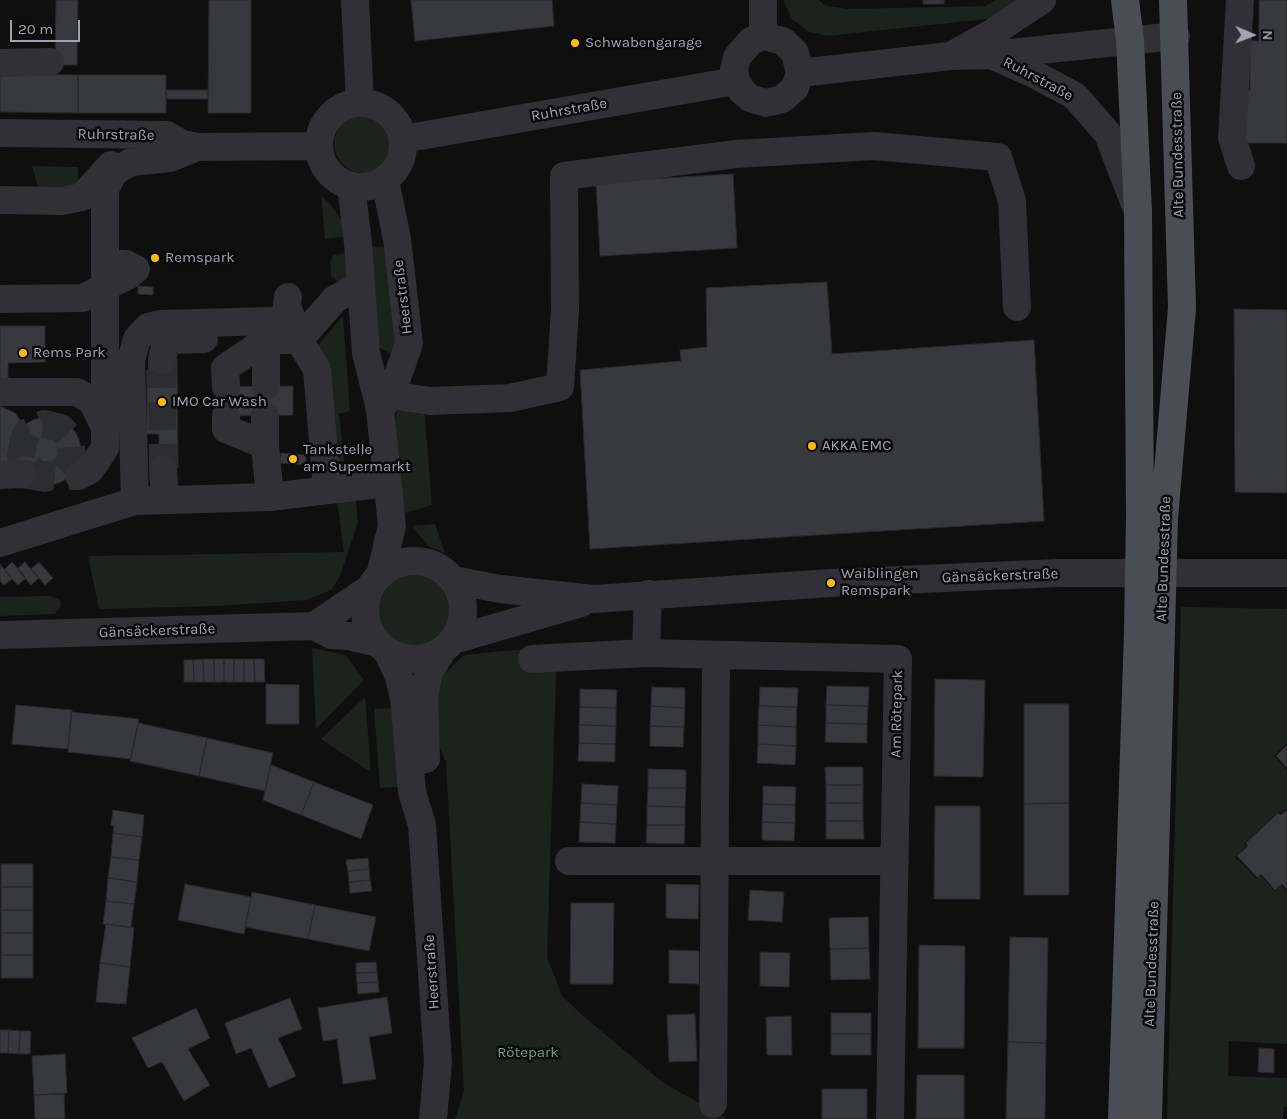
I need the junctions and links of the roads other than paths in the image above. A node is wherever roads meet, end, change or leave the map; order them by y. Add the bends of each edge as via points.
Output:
1 (355, 0) edge
2 (763, 0) edge
3 (1042, 0) edge
4 (1125, 0) edge
5 (1173, 0) edge
6 (1240, 0) edge
7 (763, 36) junction
8 (1176, 36) junction
9 (1130, 40) junction
10 (990, 54) junction
11 (950, 56) junction
12 (50, 62) dead end
13 (0, 63) edge
14 (800, 74) junction
15 (736, 81) junction
16 (360, 103) junction
17 (0, 133) edge
18 (403, 139) junction
19 (190, 145) junction
20 (319, 146) junction
21 (1241, 166) dead end
22 (385, 180) junction
23 (351, 186) junction
24 (0, 200) edge
25 (1138, 212) junction
26 (106, 275) junction
27 (361, 285) junction
28 (288, 297) dead end
29 (0, 299) edge
30 (1017, 307) dead end
31 (284, 340) junction
32 (162, 360) tunnel mouth
33 (266, 386) dead end
34 (226, 387) dead end
35 (0, 392) edge
36 (385, 402) junction
37 (226, 416) dead end
38 (265, 416) dead end
39 (105, 428) junction
40 (265, 445) junction
41 (164, 469) tunnel mouth
42 (79, 476) tunnel mouth
43 (387, 483) junction
44 (327, 490) junction
45 (270, 497) junction
46 (165, 500) junction
47 (135, 501) junction
48 (1152, 518) junction
49 (392, 526) junction
50 (0, 543) edge
51 (426, 563) junction
52 (1287, 573) edge
53 (453, 580) junction
54 (375, 581) junction
55 (648, 594) junction
56 (594, 599) junction
57 (314, 626) junction
58 (1149, 631) junction
59 (0, 635) edge
60 (448, 646) junction
61 (383, 648) junction
62 (646, 653) junction
63 (716, 655) junction
64 (532, 658) dead end
65 (422, 825) junction
66 (716, 860) junction
67 (570, 861) dead end
68 (895, 861) junction
69 (713, 1104) dead end
70 (433, 1119) edge
71 (890, 1119) edge
72 (1122, 1119) edge
73 (1148, 1119) edge

1 - 16 street
2 - 7 street
3 - 11 street, Ruhrstraße
4 - 9 main road, Alte Bundesstraße
5 - 8 main road, Alte Bundesstraße
6 - 21 street via 1232,138
7 - 14 street via 783,41 795,53
7 - 15 street via 751,41 737,56
8 - 9 street, Ruhrstraße
8 - 48 main road, Alte Bundesstraße via 1182,308
9 - 10 street, Ruhrstraße
9 - 25 main road, Alte Bundesstraße
10 - 11 street, Ruhrstraße
10 - 25 street, Ruhrstraße via 1075,96 1108,134
11 - 14 street, Ruhrstraße
12 - 13 street
14 - 15 street via 795,88 782,100 766,103 750,98
15 - 18 street, Ruhrstraße
16 - 18 street via 372,104 393,117
16 - 20 street via 347,105 327,121
17 - 19 street, Ruhrstraße via 167,136
18 - 22 street via 400,162
19 - 20 street, Ruhrstraße
19 - 24 street via 126,155 106,168 82,197 62,201
19 - 26 street via 170,158 131,162 114,172 105,189
20 - 23 street via 328,171
22 - 23 street via 363,188
22 - 36 street, Heerstraße via 409,344
23 - 27 street, Heerstraße
25 - 48 main road, Alte Bundesstraße
26 - 29 street via 83,298
26 - 39 street
27 - 31 street via 335,299
27 - 36 street, Heerstraße via 366,353
28 - 31 street
30 - 36 street via 1012,201 998,157 874,146 736,154 564,176 565,310 560,387 500,399
31 - 32 street via 172,340 165,345
31 - 33 street
31 - 34 street via 225,368
31 - 44 street via 317,369
31 - 47 street via 272,321 148,327 137,339 131,360
35 - 39 street via 77,392 92,401
36 - 43 street, Heerstraße
37 - 40 street via 226,429
38 - 40 street
39 - 42 street via 105,448 90,470
40 - 45 street
41 - 46 street
43 - 44 street
43 - 49 street, Heerstraße
44 - 45 street
45 - 46 street
46 - 47 street
47 - 50 street
48 - 58 main road, bridge
49 - 51 street
49 - 54 street, Heerstraße
51 - 53 street via 441,569
51 - 54 street via 399,564
52 - 55 street, Gänsäckerstraße via 1057,573
53 - 56 street, Gänsäckerstraße via 500,590
53 - 60 street via 463,608 461,627
54 - 57 street
54 - 61 street via 365,604 366,620
55 - 56 street, Gänsäckerstraße
55 - 62 street
56 - 60 street, Gänsäckerstraße
57 - 59 street, Gänsäckerstraße
57 - 61 street, Gänsäckerstraße via 331,635 348,636
58 - 72 main road, Alte Bundesstraße
58 - 73 main road, Alte Bundesstraße
60 - 61 street via 428,658 413,660 400,658
60 - 65 street, Heerstraße via 428,674 424,697 428,791
61 - 65 street, Heerstraße via 399,677 404,698 412,792
62 - 63 street, Am Rötepark
62 - 64 street, Am Rötepark
63 - 66 street
63 - 68 street, Am Rötepark via 898,659
65 - 70 street, Heerstraße via 438,1062
66 - 67 street
66 - 68 street
66 - 69 street
68 - 71 street, Am Rötepark

